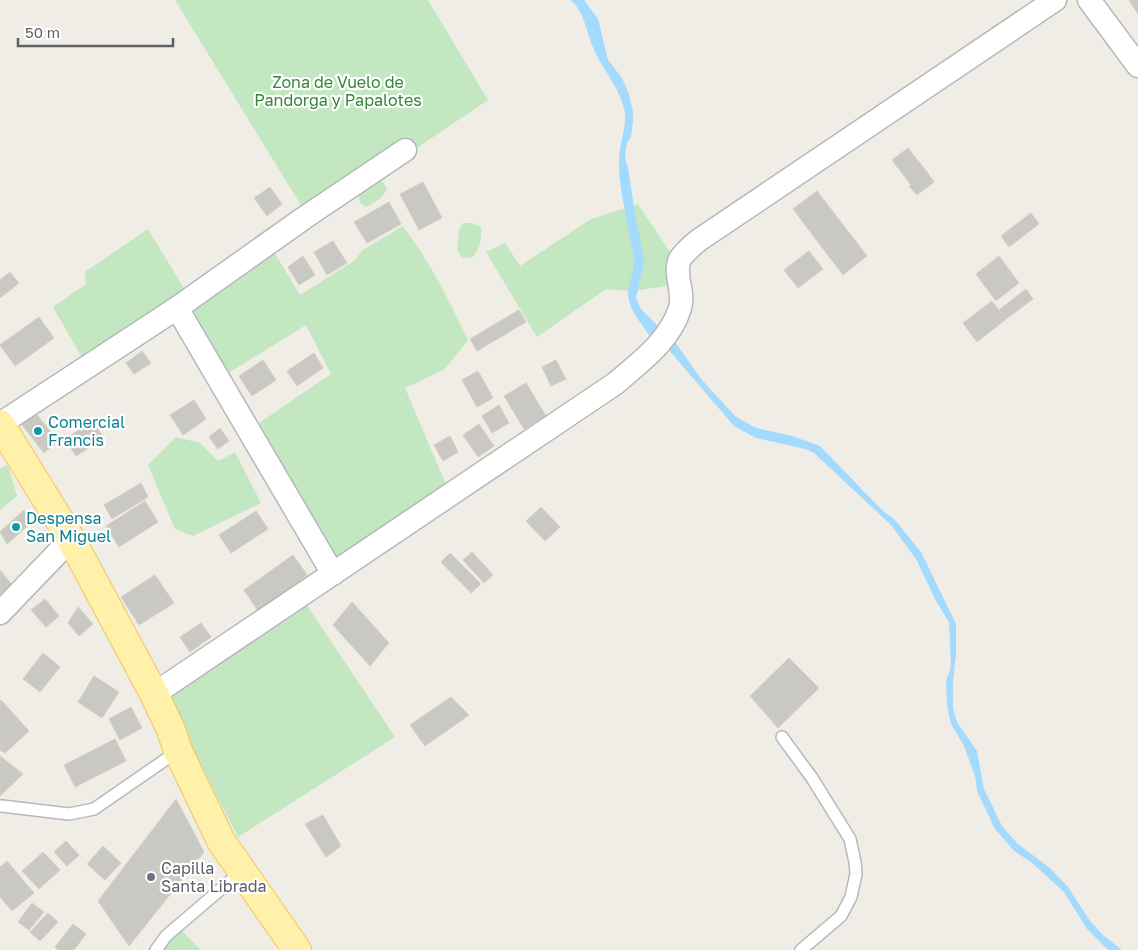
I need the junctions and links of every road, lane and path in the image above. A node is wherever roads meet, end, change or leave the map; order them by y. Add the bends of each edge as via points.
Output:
1 (1055, 0) edge
2 (1089, 0) edge
3 (1138, 66) edge
4 (405, 150) dead end
5 (177, 308) junction
6 (0, 424) edge
7 (70, 539) junction
8 (334, 574) junction
9 (0, 613) edge
10 (154, 694) junction
11 (782, 737) dead end
12 (178, 751) junction
13 (2, 806) dead end
14 (242, 872) junction
15 (156, 950) edge
16 (298, 950) edge
17 (801, 950) edge

1 - 8 street via 699,240 681,258 677,272 681,307 672,328 653,351 616,383
2 - 3 street
4 - 5 street
5 - 6 street
5 - 8 street
6 - 7 main road
7 - 9 street
7 - 10 main road
8 - 10 street
10 - 12 main road
11 - 17 lane via 850,839 855,862 852,897 841,916
12 - 13 lane via 94,809 69,814
12 - 14 main road via 222,841
14 - 15 lane via 166,936
14 - 16 main road

